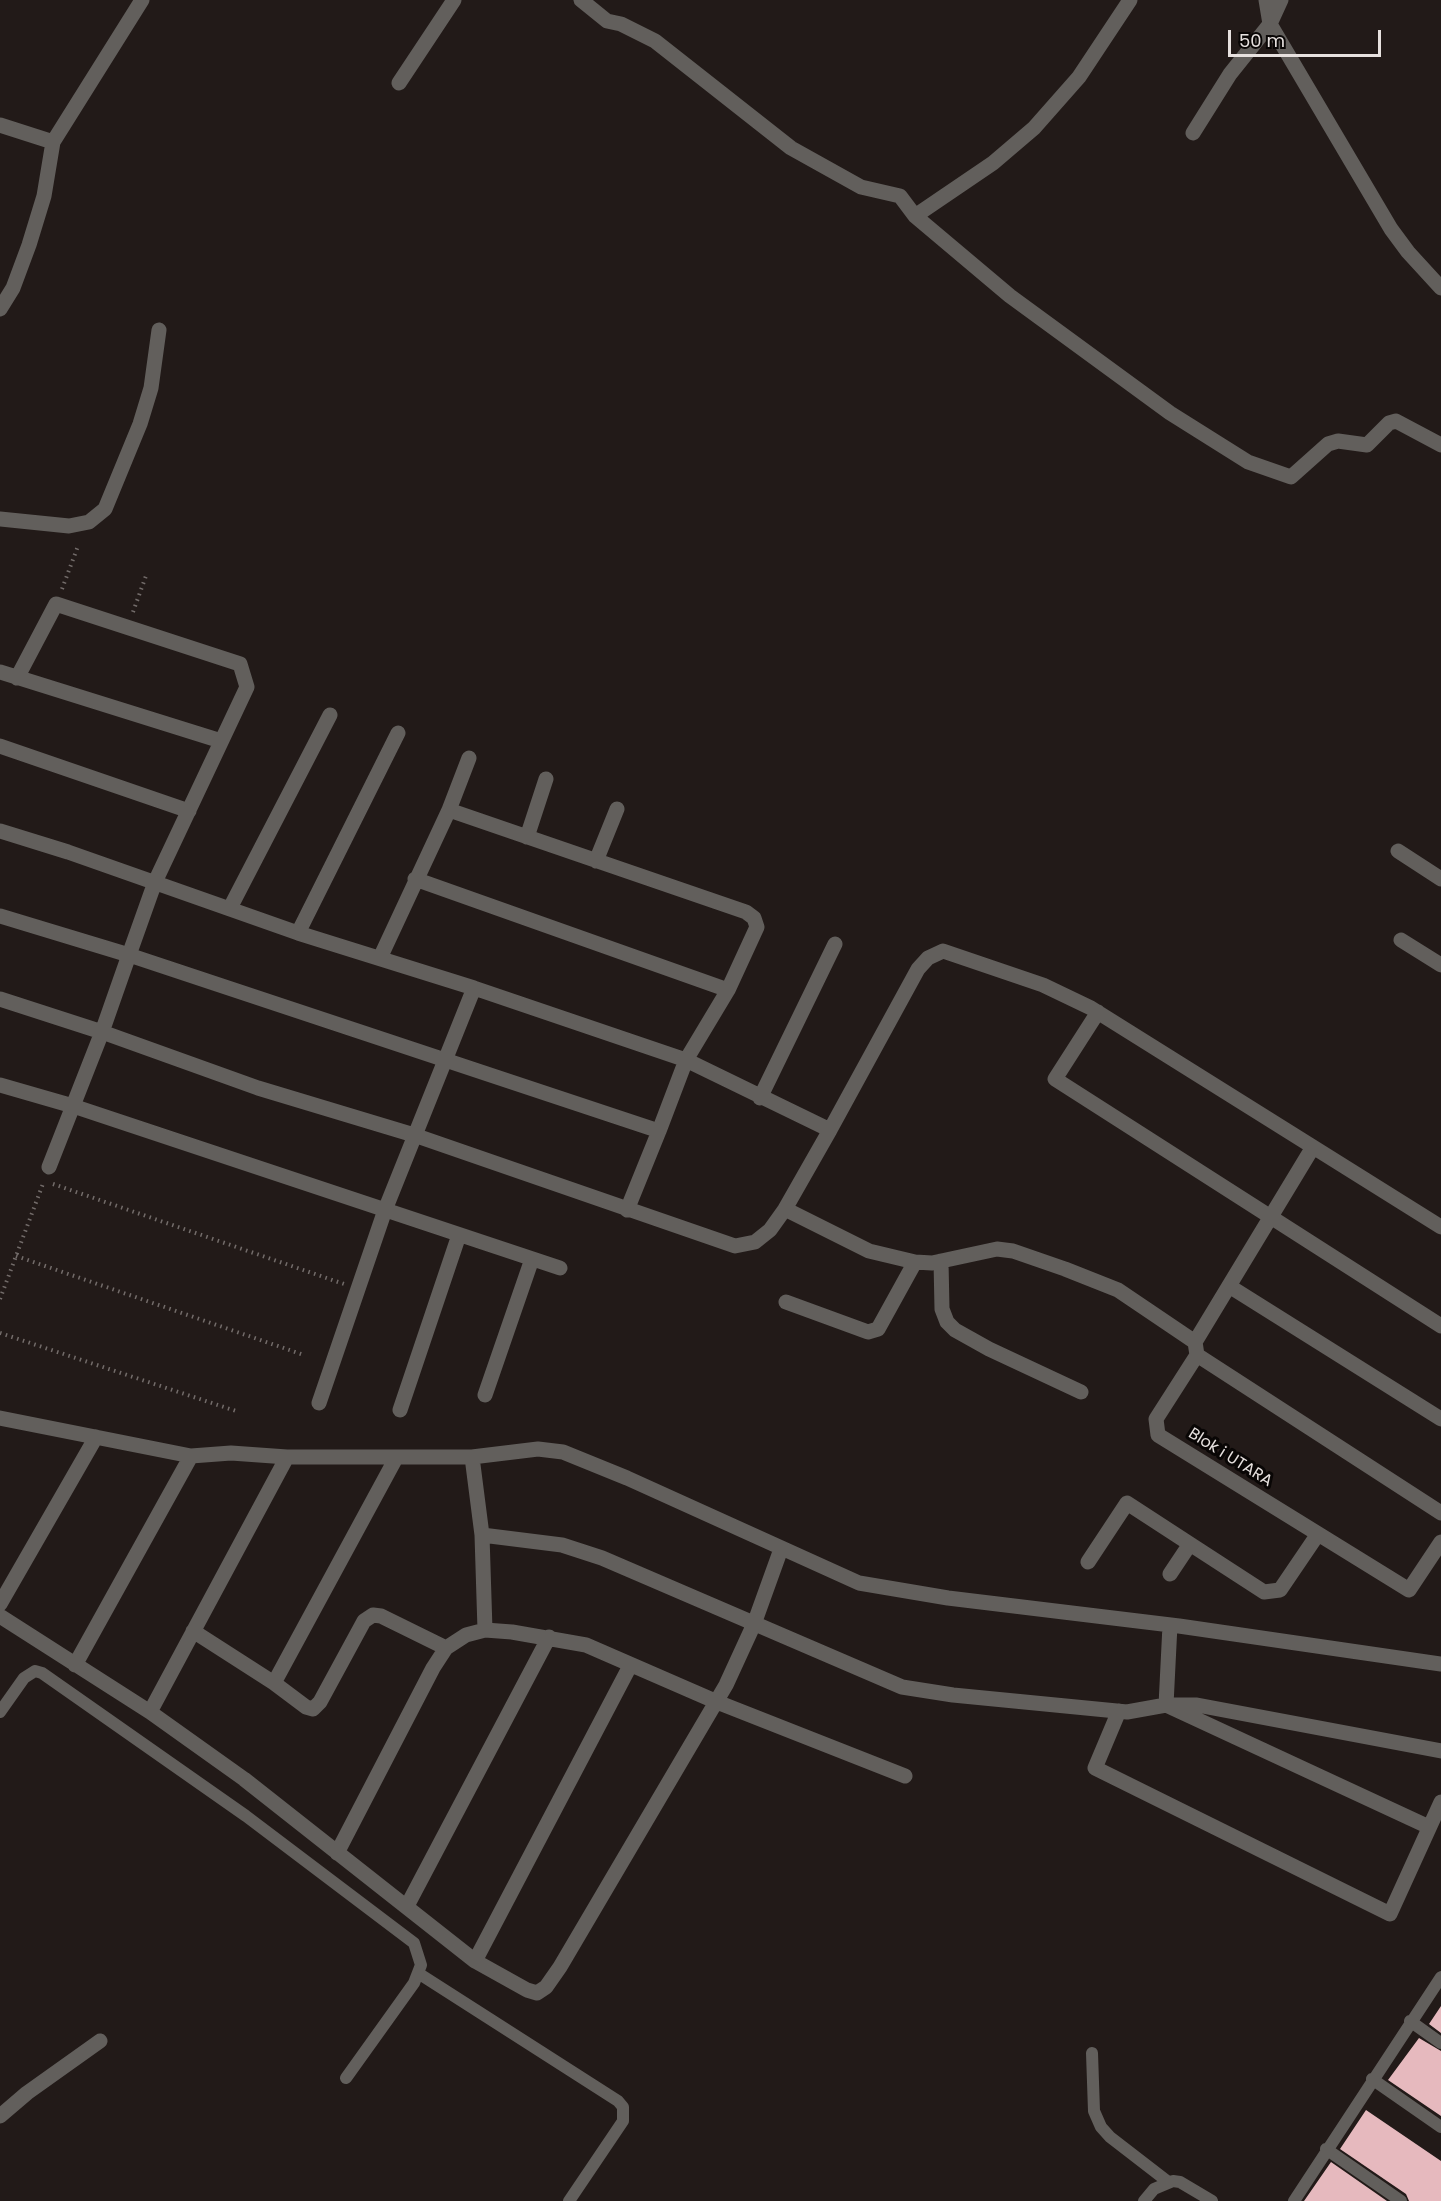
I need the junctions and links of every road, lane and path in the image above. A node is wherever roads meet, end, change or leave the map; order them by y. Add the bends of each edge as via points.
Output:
1 (142, 0) edge
2 (454, 0) edge
3 (581, 0) edge
4 (1130, 0) edge
5 (1266, 0) edge
6 (1281, 0) edge
7 (1270, 24) junction
8 (399, 82) dead end
9 (0, 125) edge
10 (1193, 133) dead end
11 (53, 142) junction
12 (915, 216) junction
13 (1441, 288) edge
14 (0, 309) edge
15 (159, 330) dead end
16 (1441, 445) edge
17 (0, 519) edge
18 (78, 546) dead end
19 (147, 573) dead end
20 (56, 604) junction
21 (128, 627) junction
22 (0, 672) edge
23 (17, 678) junction
24 (330, 715) dead end
25 (398, 733) dead end
26 (221, 741) junction
27 (0, 746) edge
28 (469, 758) dead end
29 (546, 779) dead end
30 (617, 809) dead end
31 (448, 810) junction
32 (189, 811) junction
33 (0, 831) edge
34 (527, 837) junction
35 (1398, 851) dead end
36 (596, 861) junction
37 (415, 879) junction
38 (1441, 879) edge
39 (155, 882) junction
40 (230, 908) junction
41 (0, 916) edge
42 (298, 933) junction
43 (1401, 940) dead end
44 (835, 944) dead end
45 (129, 955) junction
46 (380, 958) junction
47 (1441, 965) edge
48 (474, 988) junction
49 (728, 990) junction
50 (0, 999) edge
51 (1098, 1012) junction
52 (102, 1032) junction
53 (446, 1060) junction
54 (686, 1060) junction
55 (0, 1085) edge
56 (760, 1098) junction
57 (73, 1106) junction
58 (830, 1130) junction
59 (658, 1131) junction
60 (414, 1135) junction
61 (1313, 1147) junction
62 (46, 1174) junction
63 (785, 1209) junction
64 (385, 1210) junction
65 (627, 1210) junction
66 (1271, 1217) junction
67 (1441, 1227) edge
68 (459, 1235) junction
69 (16, 1256) junction
70 (532, 1259) junction
71 (941, 1261) junction
72 (915, 1262) junction
73 (560, 1268) dead end
74 (348, 1285) dead end
75 (1229, 1286) junction
76 (0, 1299) edge
77 (786, 1302) dead end
78 (1441, 1326) edge
79 (0, 1334) edge
80 (1196, 1348) junction
81 (304, 1355) dead end
82 (1081, 1392) dead end
83 (485, 1395) dead end
84 (319, 1403) dead end
85 (400, 1410) dead end
86 (236, 1411) dead end
87 (1441, 1419) edge
88 (1, 1421) edge
89 (96, 1437) junction
90 (191, 1456) junction
91 (287, 1457) junction
92 (472, 1457) junction
93 (396, 1458) junction
94 (1441, 1513) edge
95 (1318, 1534) junction
96 (482, 1535) junction
97 (1441, 1542) edge
98 (1190, 1544) junction
99 (781, 1549) junction
100 (1088, 1563) dead end
101 (1170, 1574) dead end
102 (0, 1604) edge
103 (0, 1617) edge
104 (754, 1624) junction
105 (1170, 1625) junction
106 (485, 1630) junction
107 (193, 1631) junction
108 (549, 1637) junction
109 (446, 1648) junction
110 (1441, 1664) edge
111 (75, 1665) junction
112 (630, 1666) junction
113 (274, 1683) junction
114 (717, 1702) junction
115 (1166, 1705) junction
116 (1119, 1711) junction
117 (0, 1712) edge
118 (150, 1712) junction
119 (1441, 1751) edge
120 (905, 1776) dead end
121 (1441, 1802) edge
122 (1429, 1827) junction
123 (338, 1853) junction
124 (407, 1906) junction
125 (475, 1961) junction
126 (418, 1973) junction
127 (1441, 1977) edge
128 (1410, 2021) junction
129 (100, 2041) dead end
130 (1441, 2043) edge
131 (1092, 2053) dead end
132 (346, 2078) dead end
133 (1372, 2079) junction
134 (0, 2116) edge
135 (1441, 2127) edge
136 (1326, 2150) junction
137 (1167, 2181) junction
138 (569, 2201) edge
139 (1144, 2201) edge
140 (1212, 2201) edge
141 (1294, 2201) edge
142 (1401, 2201) edge

1 - 11 street
2 - 8 street
3 - 12 street via 607,21 655,41 791,148 861,187 900,196
4 - 12 street via 1079,77 1034,128 993,163
5 - 7 street
6 - 7 street
7 - 10 street via 1230,74
7 - 13 street via 1391,229
9 - 11 street
11 - 14 street via 44,196 29,245 13,288
12 - 16 street via 1047,324 1170,413 1248,462 1291,477 1328,444 1338,441 1367,445 1396,421
15 - 17 street via 151,388 141,424 105,509 89,522 69,526
18 - 20 path
19 - 21 path
20 - 21 street
20 - 23 street
21 - 26 street via 240,664 247,687
22 - 23 street
23 - 26 street
24 - 40 street
25 - 42 street
26 - 32 street
27 - 32 street
28 - 31 street
29 - 34 street
30 - 36 street
31 - 34 street
31 - 37 street
32 - 39 street
33 - 39 street
34 - 36 street
35 - 38 street
36 - 49 street via 754,918 757,927
37 - 46 street
37 - 49 street
39 - 40 street
39 - 45 street
40 - 42 street
41 - 45 street
42 - 46 street
43 - 47 street
44 - 56 street
45 - 52 street
45 - 53 street
46 - 48 street
48 - 53 street
48 - 54 street
49 - 54 street
50 - 52 street
51 - 58 street via 1043,985 943,951 928,958 918,969
51 - 61 street
51 - 66 street via 1055,1078
52 - 57 street
52 - 60 street via 258,1088
53 - 59 street
53 - 60 street
54 - 56 street
54 - 59 street
55 - 57 street
56 - 58 street
57 - 62 street
57 - 64 street
58 - 63 street
59 - 65 street
60 - 64 street
60 - 65 street
61 - 66 street
61 - 67 street
62 - 69 path
62 - 74 path
63 - 65 street via 770,1230 755,1242 735,1246
63 - 72 street via 869,1251
64 - 68 street
64 - 84 street
66 - 75 street
66 - 78 street
68 - 70 street
68 - 85 street
69 - 76 path
69 - 81 path
70 - 73 street
70 - 83 street
71 - 72 street
71 - 80 street via 997,1249 1013,1251 1118,1290
71 - 82 street via 942,1309 955,1330
72 - 77 street via 878,1329 868,1332
75 - 80 street
75 - 87 street
79 - 86 path
80 - 94 street
80 - 95 street, Blok i UTARA via 1156,1419 1158,1435
88 - 89 street
89 - 90 street
89 - 102 street
90 - 91 street via 231,1453
90 - 111 street
91 - 93 street
91 - 107 street
92 - 93 street
92 - 96 street
92 - 99 street via 538,1449 563,1452
93 - 113 street
95 - 97 street, Blok i UTARA via 1409,1590
95 - 98 street via 1280,1590 1264,1592
96 - 104 street via 561,1545
96 - 106 street
98 - 100 street via 1127,1503
98 - 101 street
99 - 104 street
99 - 105 street via 859,1583
103 - 111 street
104 - 114 street
104 - 116 street via 902,1687
105 - 110 street
105 - 115 street
106 - 108 street
106 - 109 street via 466,1635
107 - 113 street
107 - 118 street
108 - 112 street via 586,1645
108 - 124 street
109 - 113 street via 373,1615 364,1621 313,1709
109 - 123 street
111 - 118 street
112 - 114 street
112 - 125 street
114 - 120 street
114 - 125 street via 546,1987 537,1993 527,1990
115 - 116 street
115 - 119 street via 1197,1705
115 - 122 street
116 - 122 street via 1095,1768 1390,1914
117 - 126 lane via 28,1674 35,1671 50,1677 246,1816 414,1943 421,1965
118 - 123 street
121 - 122 street
123 - 124 street
124 - 125 street
126 - 132 lane
126 - 138 lane via 623,2107 623,2121
127 - 128 lane
128 - 130 lane
128 - 133 lane
129 - 134 street
131 - 137 lane via 1094,2111 1101,2127
133 - 135 lane
133 - 136 lane
136 - 141 lane
136 - 142 lane
137 - 139 lane
137 - 140 lane via 1180,2182

